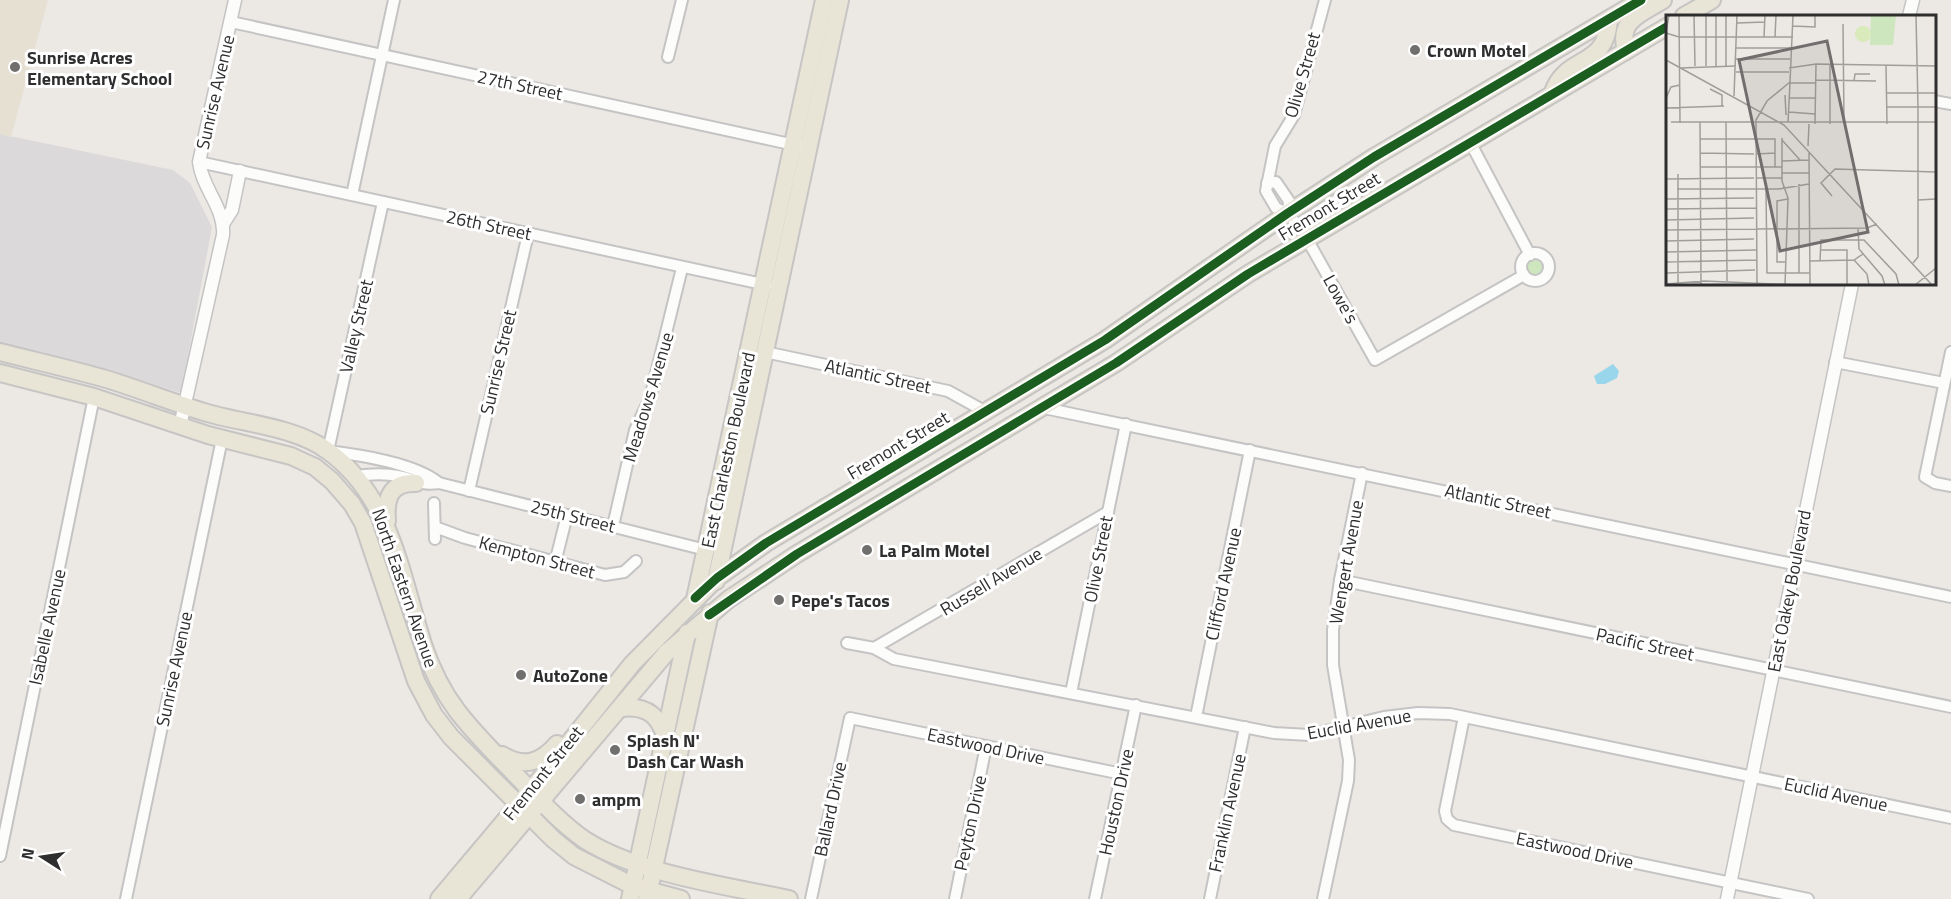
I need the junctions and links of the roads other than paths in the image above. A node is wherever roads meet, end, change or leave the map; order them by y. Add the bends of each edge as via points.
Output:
1 (235, 0) edge
2 (394, 0) edge
3 (682, 0) edge
4 (1325, 0) edge
5 (1641, 0) edge
6 (1663, 0) edge
7 (1712, 0) edge
8 (1913, 0) edge
9 (827, 3) edge
10 (1686, 15) edge
11 (1909, 15) edge
12 (1609, 19) junction
13 (231, 22) junction
14 (1666, 27) edge
15 (1626, 51) junction
16 (381, 56) junction
17 (668, 57) dead end
18 (1553, 93) junction
19 (1936, 100) edge
20 (1951, 104) edge
21 (1470, 142) junction
22 (801, 146) junction
23 (200, 162) junction
24 (240, 171) junction
25 (352, 195) junction
26 (383, 202) junction
27 (1288, 213) junction
28 (224, 224) junction
29 (528, 234) junction
30 (1306, 239) junction
31 (1530, 255) junction
32 (682, 268) junction
33 (1524, 275) junction
34 (1852, 285) edge
35 (771, 286) junction
36 (0, 352) edge
37 (765, 352) junction
38 (1951, 352) edge
39 (1835, 362) junction
40 (0, 373) edge
41 (1944, 383) junction
42 (94, 397) junction
43 (185, 406) junction
44 (1044, 408) junction
45 (986, 412) junction
46 (1126, 424) junction
47 (180, 426) junction
48 (222, 439) junction
49 (1250, 450) junction
50 (328, 451) junction
51 (278, 452) junction
52 (1362, 473) junction
53 (355, 476) junction
54 (416, 483) junction
55 (439, 483) junction
56 (1951, 486) edge
57 (469, 490) junction
58 (434, 503) dead end
59 (1108, 512) junction
60 (567, 515) junction
61 (613, 526) junction
62 (388, 531) junction
63 (727, 532) junction
64 (766, 543) junction
65 (706, 550) junction
66 (636, 561) dead end
67 (555, 563) junction
68 (1793, 565) junction
69 (717, 579) junction
70 (1340, 580) junction
71 (1951, 597) edge
72 (388, 598) junction
73 (695, 598) junction
74 (709, 615) junction
75 (686, 635) junction
76 (847, 643) dead end
77 (874, 648) junction
78 (1775, 670) junction
79 (439, 686) junction
80 (1071, 693) junction
81 (1136, 705) junction
82 (1951, 707) edge
83 (620, 708) junction
84 (1196, 717) junction
85 (1464, 717) junction
86 (850, 718) joint
87 (581, 725) junction
88 (1245, 727) junction
89 (1344, 728) junction
90 (665, 736) junction
91 (487, 745) junction
92 (986, 746) junction
93 (1122, 774) junction
94 (1752, 777) junction
95 (537, 795) junction
96 (524, 810) junction
97 (1951, 818) edge
98 (0, 856) edge
99 (647, 865) junction
100 (1730, 883) junction
101 (631, 892) edge
102 (648, 895) edge
103 (126, 899) edge
104 (439, 899) edge
105 (458, 899) edge
106 (681, 899) edge
107 (789, 899) edge
108 (810, 899) edge
109 (955, 899) edge
110 (1095, 899) edge
111 (1210, 899) edge
112 (1323, 899) edge
113 (1727, 899) edge
114 (1808, 899) edge

1 - 13 street, Sunrise Avenue
2 - 16 street
3 - 17 street
4 - 27 street, Olive Street via 1294,115 1275,146 1267,183 1266,191 1276,208
5 - 12 main road, Fremont Street
6 - 15 main road via 1626,24
7 - 10 main road
8 - 11 street
9 - 22 main road, East Charleston Boulevard
12 - 18 main road via 1599,52 1563,74
12 - 27 main road, Fremont Street via 1374,157
13 - 16 street, 27th Street
13 - 23 street, Sunrise Avenue
14 - 15 main road, Fremont Street
15 - 18 main road, Fremont Street
16 - 22 street, 27th Street
16 - 25 street
18 - 21 main road, Fremont Street
19 - 20 street
21 - 30 main road, Fremont Street
21 - 31 street
22 - 35 main road, East Charleston Boulevard
23 - 24 street, 26th Street
23 - 28 street, Sunrise Avenue via 205,184
24 - 25 street, 26th Street
24 - 28 street via 232,210
25 - 26 street, 26th Street
26 - 29 street, 26th Street
26 - 50 street, Valley Street
27 - 30 street, Olive Street
27 - 45 main road, Fremont Street via 1105,340
28 - 43 street
29 - 32 street, 26th Street
29 - 57 street, Sunrise Street
30 - 33 street, Lowe's via 1375,360
30 - 44 main road, Fremont Street
31 - 33 street via 1522,265
31 - 33 street via 1539,254 1547,259 1550,268 1537,281
32 - 35 street, 26th Street
32 - 61 street, Meadows Avenue via 650,398 635,430
34 - 39 street, East Oakey Boulevard
35 - 37 main road, East Charleston Boulevard
35 - 65 main road, East Charleston Boulevard
36 - 43 main road, North Eastern Avenue via 105,379
37 - 45 street, Atlantic Street via 948,391
37 - 63 main road, East Charleston Boulevard
38 - 41 street
39 - 41 street
39 - 68 street, East Oakey Boulevard
40 - 42 main road, North Eastern Avenue
41 - 56 street via 1925,477
42 - 47 main road, North Eastern Avenue
42 - 98 street, Isabelle Avenue
43 - 47 street
43 - 50 main road, North Eastern Avenue via 289,434
44 - 46 street, Atlantic Street
44 - 74 main road, Fremont Street via 797,554
45 - 64 main road, Fremont Street
46 - 49 street, Atlantic Street
46 - 59 street, Olive Street
47 - 48 main road, North Eastern Avenue
48 - 51 main road, North Eastern Avenue
48 - 103 street, Sunrise Avenue
49 - 52 street, Atlantic Street
49 - 84 street, Clifford Avenue
50 - 53 main road, North Eastern Avenue
50 - 55 street, 25th Street via 428,473
51 - 53 main road via 305,452 343,478
51 - 72 main road, North Eastern Avenue via 315,467 352,504 363,523
52 - 68 street, Atlantic Street
52 - 70 street, Wengert Avenue
53 - 54 street, 25th Street via 384,474 411,478
53 - 62 main road, North Eastern Avenue via 377,505
54 - 55 street, 25th Street
54 - 62 main road via 399,484 389,493
55 - 57 street, 25th Street
57 - 60 street, 25th Street
58 - 67 street, Kempton Street via 435,533
59 - 77 street, Russell Avenue
59 - 80 street, Olive Street
60 - 61 street, 25th Street
60 - 67 street
61 - 65 street, 25th Street
62 - 79 main road, North Eastern Avenue
63 - 64 main road via 740,546
63 - 69 main road, East Charleston Boulevard
64 - 69 main road, Fremont Street
65 - 73 main road, East Charleston Boulevard
66 - 67 street, Kempton Street via 616,575
68 - 71 street, Atlantic Street
68 - 78 street, East Oakey Boulevard
69 - 73 main road, Fremont Street
69 - 74 main road, East Charleston Boulevard
70 - 78 street, Pacific Street
70 - 89 street, Wengert Avenue via 1333,665
72 - 79 main road via 423,672 429,682
72 - 96 main road, North Eastern Avenue via 416,681 434,715
73 - 75 main road, East Charleston Boulevard
73 - 87 main road, Fremont Street
74 - 75 main road, Fremont Street
74 - 99 main road, East Charleston Boulevard
75 - 83 main road, Fremont Street
75 - 90 main road, East Charleston Boulevard
76 - 77 street, Euclid Avenue
77 - 80 street, Euclid Avenue via 894,659
78 - 82 street, Pacific Street
78 - 94 street, East Oakey Boulevard
79 - 91 main road, North Eastern Avenue via 458,715
80 - 81 street, Euclid Avenue
81 - 84 street, Euclid Avenue
81 - 93 street, Houston Drive
83 - 90 main road via 648,711 658,719
83 - 95 main road, Fremont Street
84 - 88 street, Euclid Avenue
85 - 89 street, Euclid Avenue via 1418,713
85 - 94 street, Euclid Avenue
85 - 100 street, Eastwood Drive via 1445,812 1454,825
86 - 92 street, Eastwood Drive
86 - 108 street, Ballard Drive
87 - 91 main road via 568,732 546,757 531,763 511,760
87 - 95 main road, Fremont Street
88 - 89 street, Euclid Avenue via 1310,735
88 - 111 street, Franklin Avenue
89 - 112 street, Wengert Avenue via 1348,781
90 - 99 main road, East Charleston Boulevard
91 - 95 main road, North Eastern Avenue
92 - 93 street, Eastwood Drive
92 - 109 street, Peyton Drive
93 - 110 street, Houston Drive
94 - 97 street, Euclid Avenue
94 - 100 street, East Oakey Boulevard
95 - 96 main road, Fremont Street
95 - 99 main road, North Eastern Avenue via 585,839
96 - 101 main road, North Eastern Avenue via 574,856
96 - 104 main road, Fremont Street
96 - 105 main road, Fremont Street
99 - 101 main road, East Charleston Boulevard
99 - 102 main road, East Charleston Boulevard
99 - 107 main road, North Eastern Avenue
100 - 113 street, East Oakey Boulevard
100 - 114 street, Eastwood Drive
101 - 102 main road, North Eastern Avenue
102 - 106 main road, North Eastern Avenue

